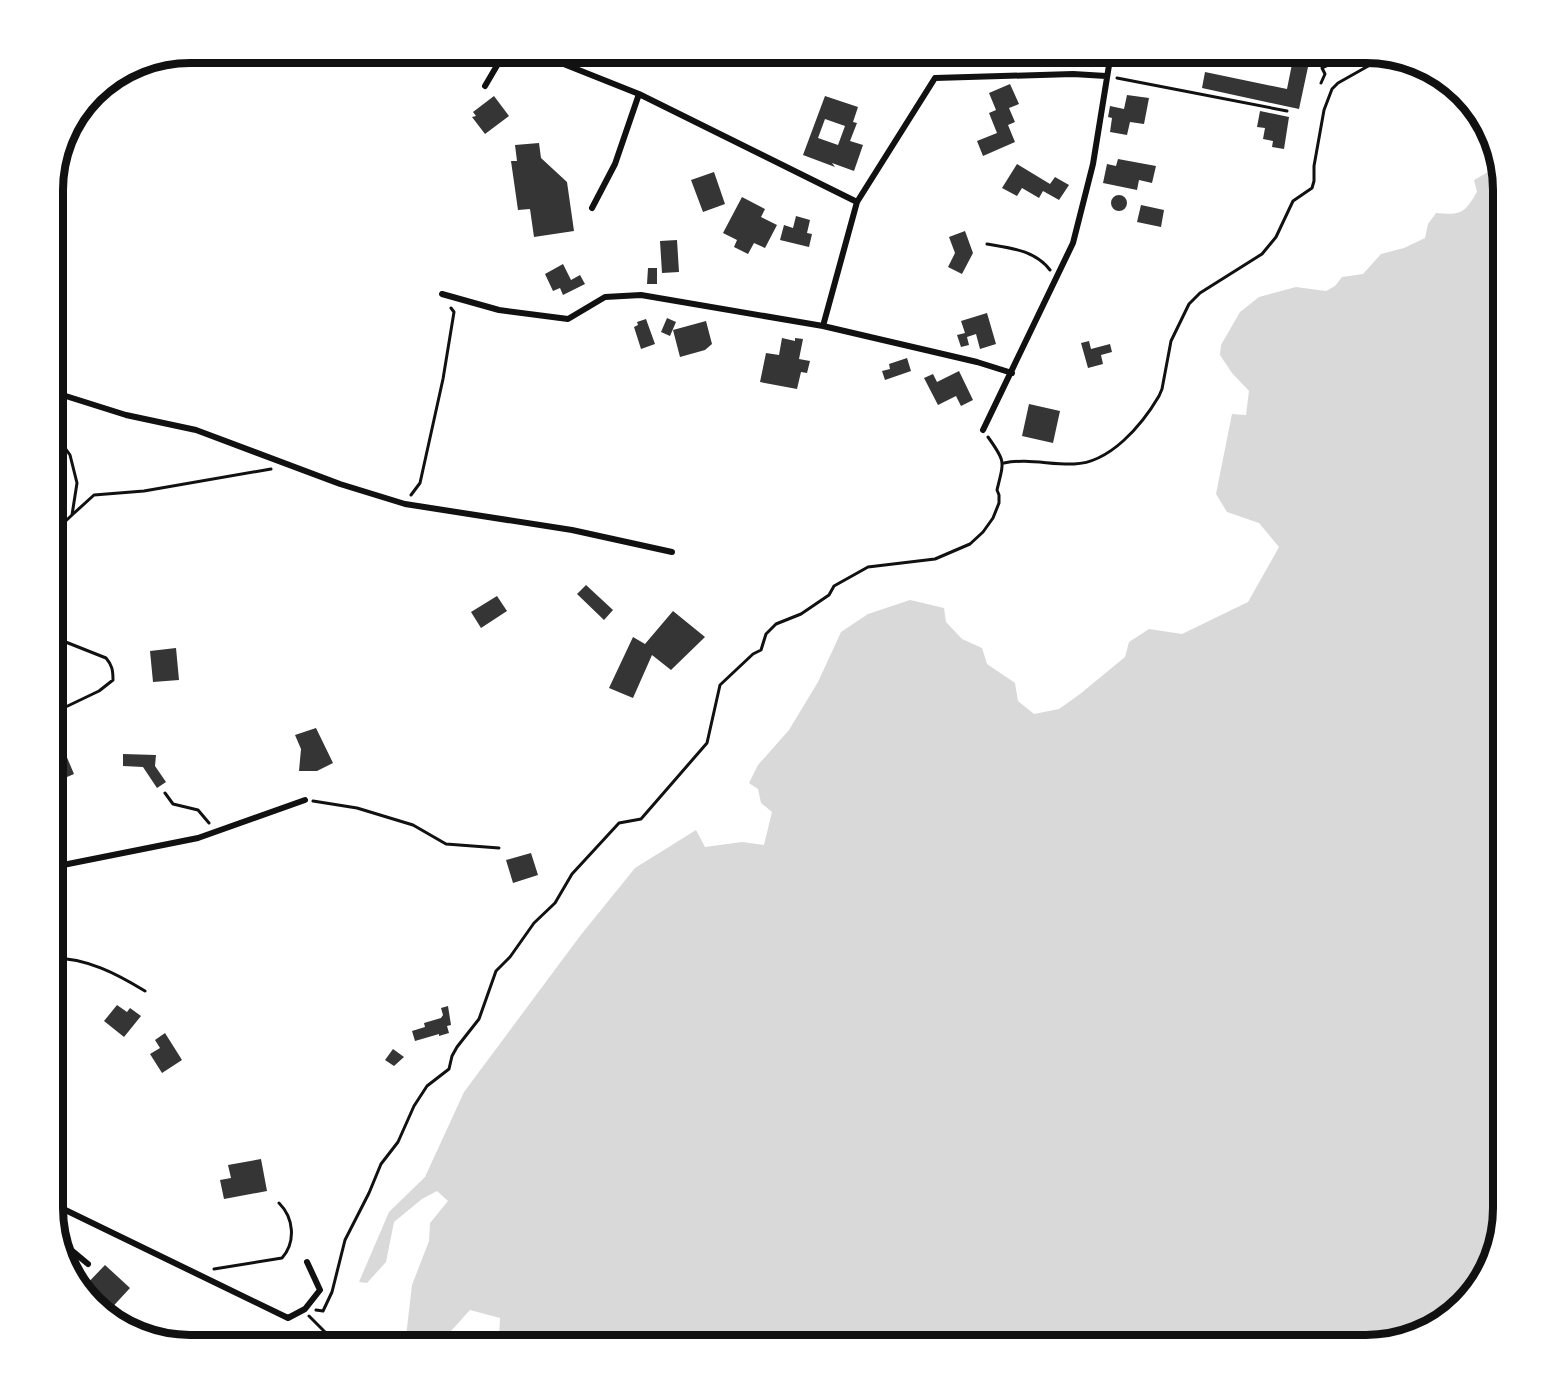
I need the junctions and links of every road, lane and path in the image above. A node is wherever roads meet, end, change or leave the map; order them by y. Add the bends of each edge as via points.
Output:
1 (498, 63) edge
2 (563, 63) edge
3 (1109, 63) edge
4 (1332, 63) edge
5 (1374, 64) edge
6 (1106, 76) junction
7 (1321, 83) dead end
8 (485, 86) dead end
9 (639, 94) junction
10 (1287, 111) dead end
11 (857, 202) junction
12 (592, 208) dead end
13 (987, 244) dead end
14 (1056, 279) junction
15 (442, 294) joint
16 (823, 326) junction
17 (1012, 373) junction
18 (63, 395) edge
19 (983, 430) joint
20 (63, 445) edge
21 (1004, 463) junction
22 (289, 465) junction
23 (405, 504) junction
24 (72, 515) junction
25 (63, 523) edge
26 (672, 552) dead end
27 (63, 641) edge
28 (63, 708) edge
29 (165, 793) dead end
30 (305, 800) joint
31 (215, 832) junction
32 (498, 848) dead end
33 (63, 865) edge
34 (63, 958) edge
35 (146, 991) dead end
36 (279, 1203) dead end
37 (63, 1209) edge
38 (70, 1249) edge
39 (308, 1262) dead end
40 (88, 1264) dead end
41 (211, 1269) dead end
42 (305, 1309) junction
43 (329, 1335) edge

1 - 8 street
2 - 9 street
3 - 6 street
4 - 7 path via 1322,68 1325,74
5 - 21 path via 1332,89 1324,110 1312,188 1288,207 1268,249 1189,304 1171,341 1159,396 1129,435 1090,462
6 - 10 path
6 - 11 street via 934,78
6 - 14 street via 1094,164 1073,243
9 - 11 street
9 - 12 street via 615,164
11 - 16 street
13 - 14 path via 1020,249 1036,257
14 - 17 street
15 - 16 street via 499,310 568,319 605,297 641,295
15 - 23 path via 454,312 443,379 420,483
16 - 17 street
17 - 19 street
18 - 22 street via 126,415 196,430
19 - 21 path
20 - 24 path via 70,455 77,483
21 - 42 path via 996,490 999,504 983,532 970,544 935,559 868,567 834,586 801,614 776,624 766,634 761,650 720,685 707,743 641,819 620,823 603,840 496,971 479,1019 457,1047 449,1069 427,1086 398,1142 381,1164 345,1240 333,1292 322,1311
22 - 23 street
22 - 24 path via 144,491 94,495
23 - 26 street via 572,530
24 - 25 path
27 - 28 path via 105,658 111,663 113,680
29 - 31 path via 172,804 198,810
30 - 31 street
30 - 32 path via 357,808 413,825 446,844
31 - 33 street
34 - 35 path via 114,972
36 - 41 path via 292,1228 289,1250 282,1258
37 - 42 street via 288,1318
38 - 40 street
39 - 42 street via 320,1290
42 - 43 path

